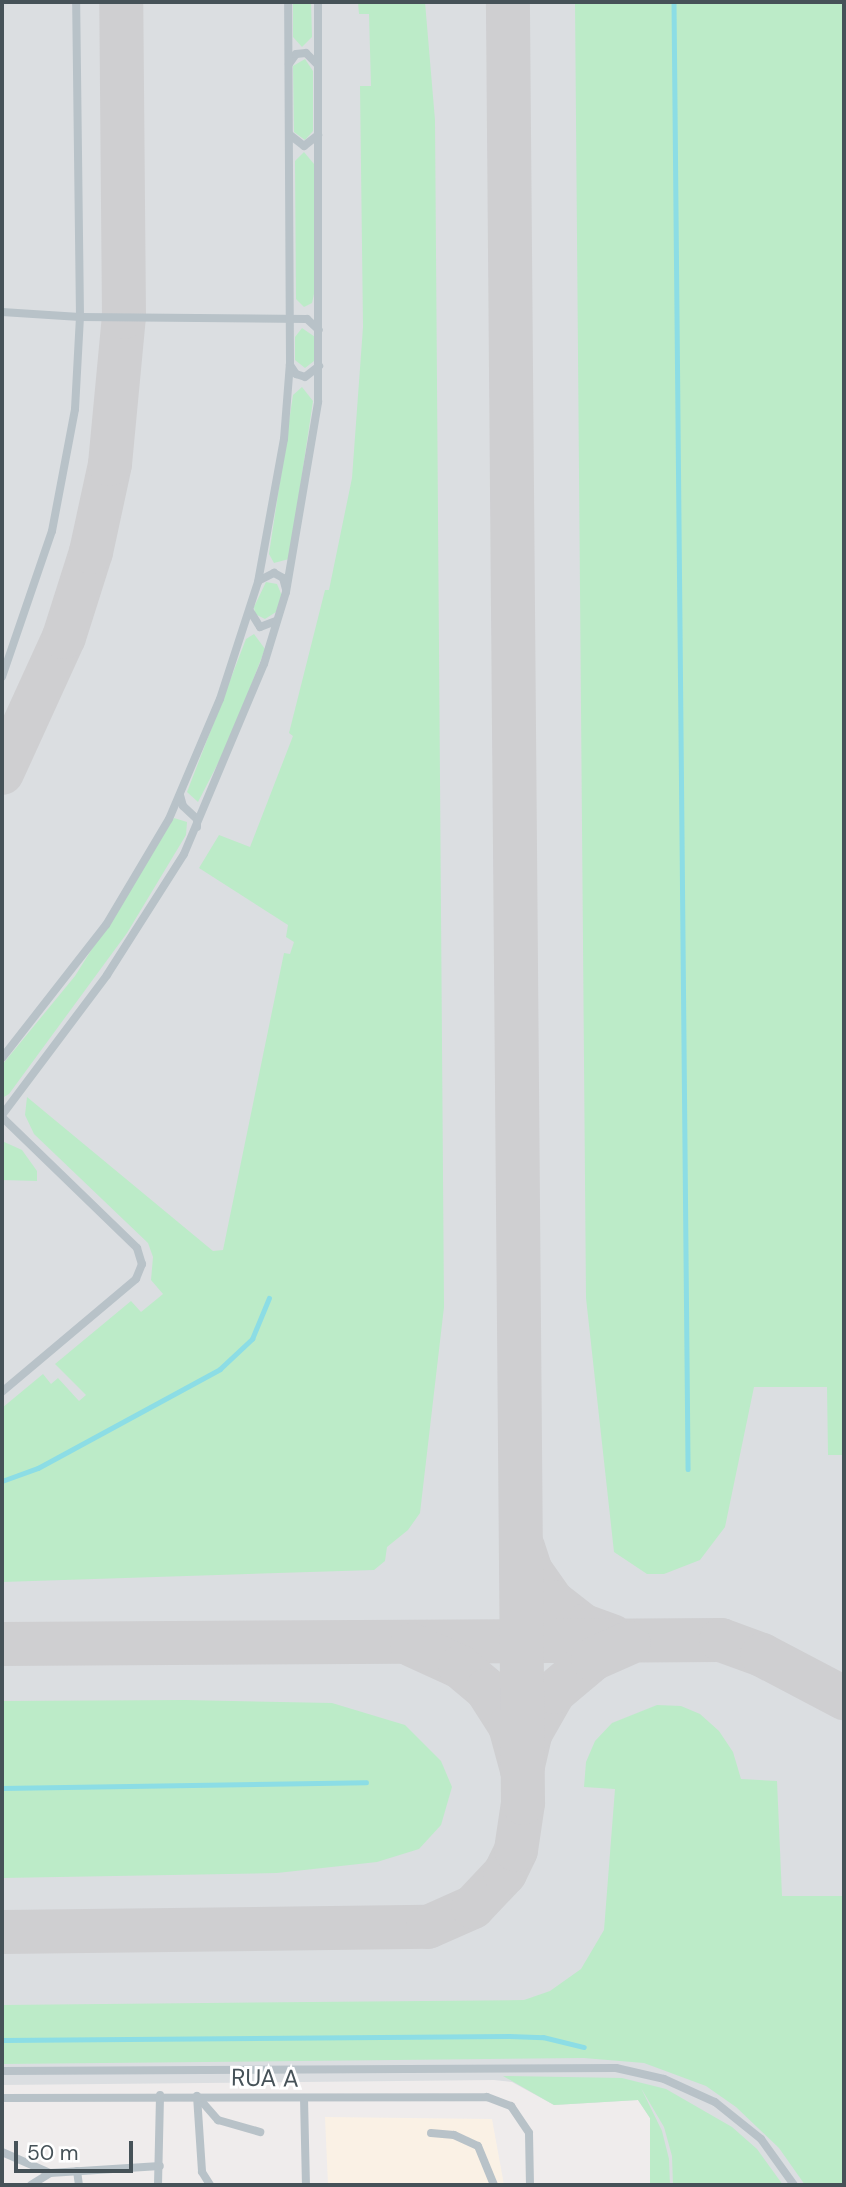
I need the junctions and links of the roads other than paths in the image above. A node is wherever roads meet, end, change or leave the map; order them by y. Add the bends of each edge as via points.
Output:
1 (76, 2) edge
2 (288, 2) edge
3 (318, 2) edge
4 (288, 67) junction
5 (318, 67) junction
6 (319, 131) junction
7 (289, 132) junction
8 (2, 312) edge
9 (80, 317) junction
10 (290, 318) junction
11 (319, 333) junction
12 (290, 362) junction
13 (319, 362) junction
14 (258, 582) junction
15 (286, 592) junction
16 (250, 608) junction
17 (278, 617) junction
18 (2, 677) edge
19 (180, 792) junction
20 (208, 802) junction
21 (188, 810) junction
22 (169, 819) junction
23 (197, 828) junction
24 (2, 1058) edge
25 (2, 1116) edge
26 (2, 1392) edge
27 (2, 2071) edge
28 (160, 2095) junction
29 (197, 2096) junction
30 (2, 2098) edge
31 (304, 2098) junction
32 (260, 2133) dead end
33 (431, 2133) dead end
34 (2, 2152) edge
35 (160, 2166) junction
36 (77, 2171) junction
37 (50, 2173) junction
38 (31, 2185) edge
39 (79, 2185) edge
40 (158, 2185) edge
41 (210, 2185) edge
42 (306, 2185) edge
43 (494, 2185) edge
44 (530, 2185) edge
45 (794, 2185) edge

1 - 9 lane
2 - 4 lane
3 - 5 lane
4 - 5 lane via 296,54 306,53
4 - 7 lane
5 - 6 lane
6 - 7 lane via 313,144 304,146 292,140
6 - 11 lane
7 - 10 lane
8 - 9 lane
9 - 10 lane
9 - 18 lane via 75,409 64,484 37,583
10 - 11 lane via 312,320
10 - 12 lane
11 - 13 lane
12 - 13 lane via 293,371 305,377 317,371
12 - 14 lane via 284,439
13 - 15 lane via 317,402
14 - 15 lane via 274,573 286,582
14 - 16 lane
15 - 17 lane
16 - 17 lane via 250,617 260,627 269,627
16 - 19 lane via 220,699
17 - 20 lane via 264,664
19 - 21 lane
19 - 22 lane
20 - 21 lane via 203,809
20 - 23 lane
21 - 22 lane
21 - 23 lane
22 - 24 lane via 106,925
23 - 25 lane via 107,975
25 - 26 lane via 137,1248 142,1264 136,1279
27 - 45 lane via 616,2068 664,2079 715,2102 761,2138
28 - 29 lane, RUA A
28 - 30 lane, RUA A
28 - 35 lane
29 - 31 lane, RUA A
29 - 32 lane via 218,2120
29 - 41 lane via 202,2172
31 - 42 lane
31 - 44 lane, RUA A via 500,2100 521,2116 529,2133
33 - 43 lane via 454,2135 478,2146
34 - 37 lane
35 - 36 lane
35 - 40 lane
36 - 37 lane
36 - 39 lane
37 - 38 lane

